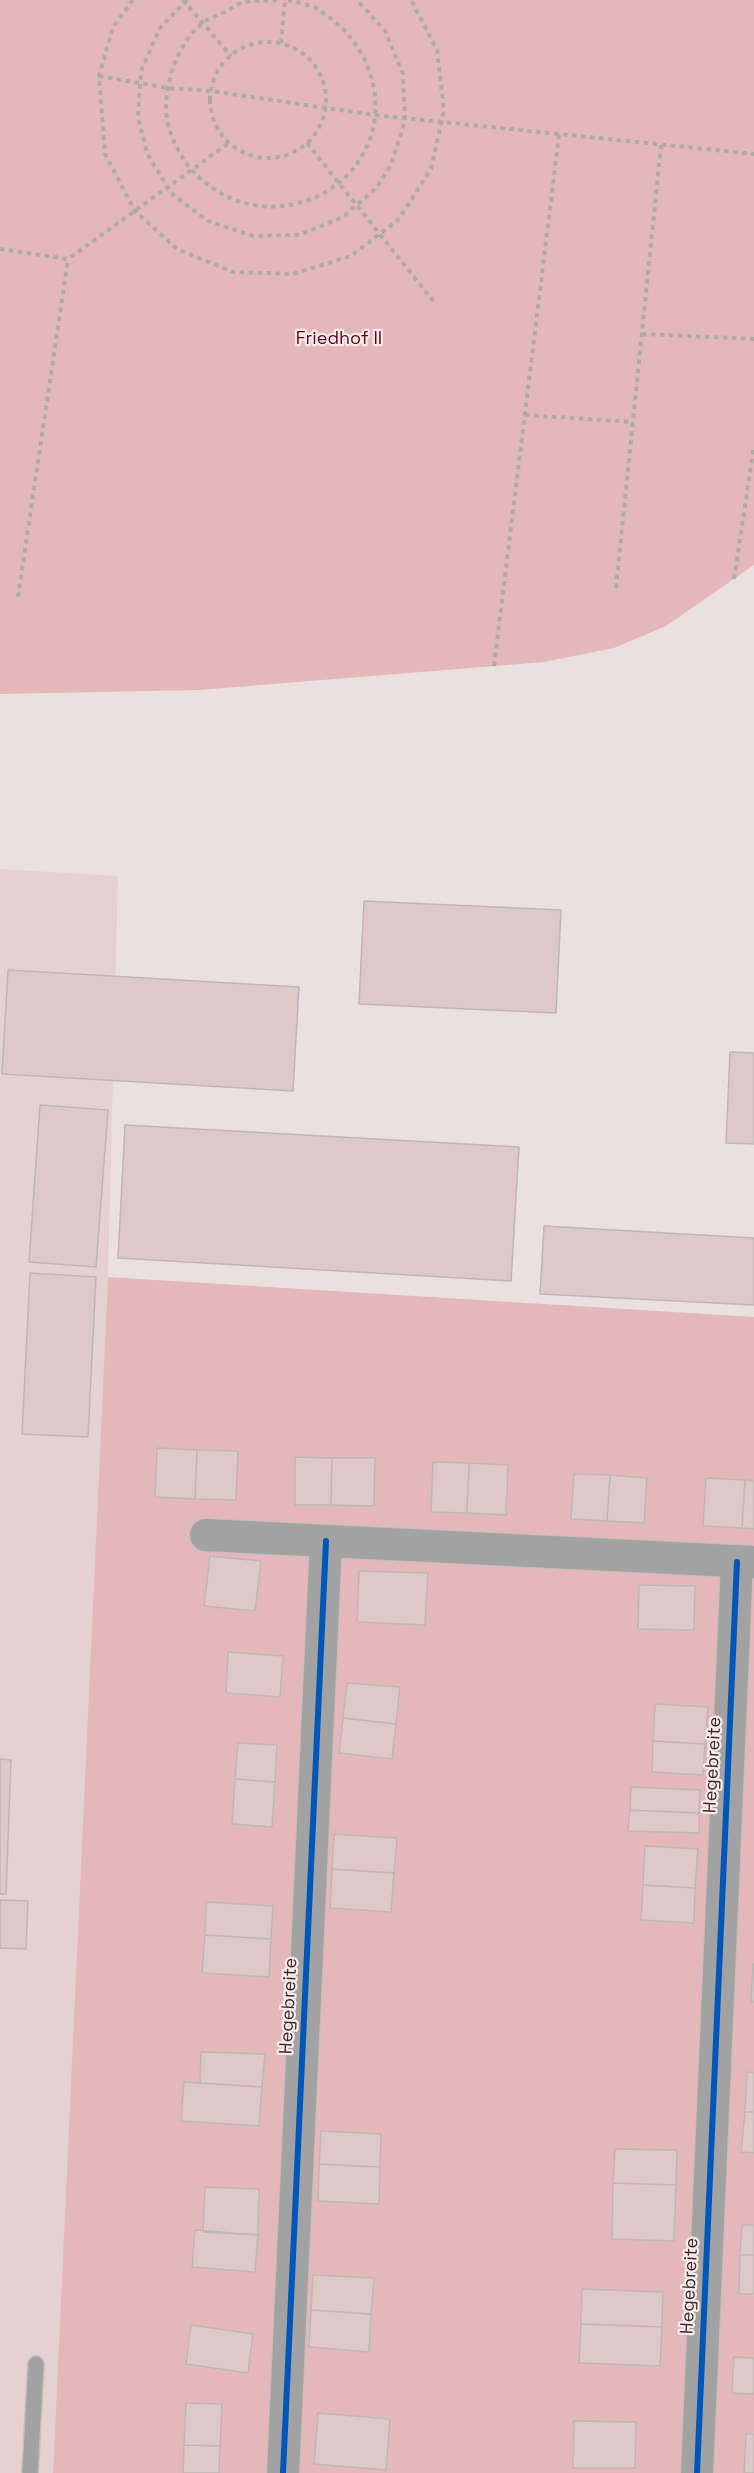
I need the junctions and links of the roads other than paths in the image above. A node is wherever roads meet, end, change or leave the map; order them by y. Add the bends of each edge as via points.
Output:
1 (206, 1535) dead end
2 (326, 1541) junction
3 (746, 1562) edge
4 (36, 2364) dead end
5 (30, 2473) edge
6 (283, 2473) edge
7 (697, 2473) edge

1 - 2 street, Hegebreite
2 - 3 street, Hegebreite
2 - 6 street, Hegebreite
3 - 7 street, Hegebreite
4 - 5 lane

